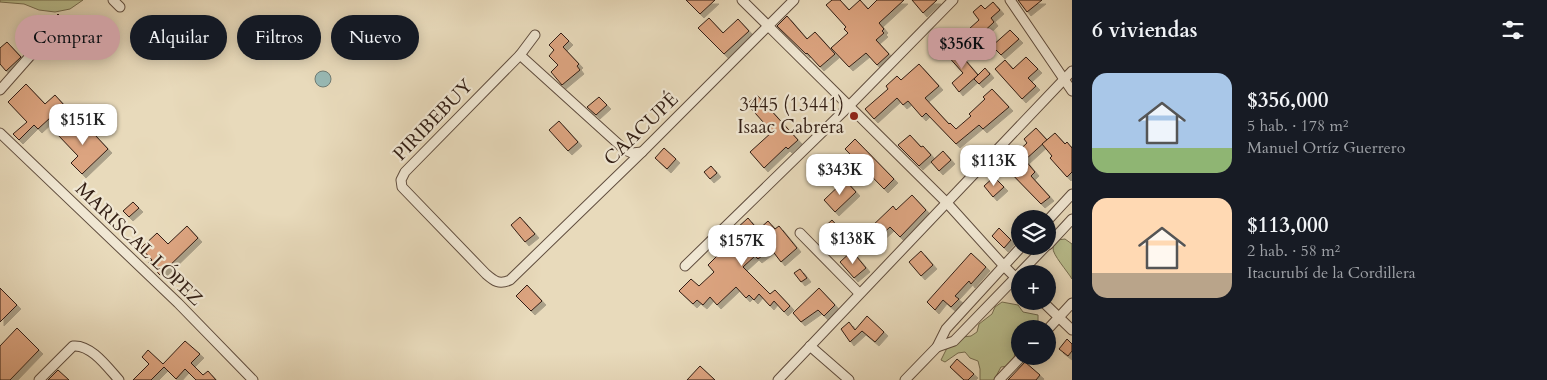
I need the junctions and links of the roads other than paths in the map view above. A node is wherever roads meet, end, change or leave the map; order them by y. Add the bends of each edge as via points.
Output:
1 (113, 0) edge
2 (742, 0) edge
3 (794, 0) edge
4 (954, 0) edge
5 (1010, 0) edge
6 (120, 7) dead end
7 (769, 26) junction
8 (535, 36) dead end
9 (520, 55) junction
10 (26, 60) edge
11 (1072, 71) edge
12 (1064, 79) junction
13 (0, 90) edge
14 (1072, 91) edge
15 (849, 106) junction
16 (0, 133) edge
17 (642, 152) junction
18 (1072, 194) edge
19 (947, 203) junction
20 (1056, 211) edge
21 (1072, 219) edge
22 (800, 232) dead end
23 (1056, 236) edge
24 (1014, 255) edge
25 (1039, 255) edge
26 (1030, 265) edge
27 (685, 266) dead end
28 (1004, 266) junction
29 (1011, 273) edge
30 (510, 280) joint
31 (1011, 287) edge
32 (859, 293) junction
33 (1072, 303) edge
34 (1052, 310) edge
35 (1059, 317) junction
36 (1056, 320) edge
37 (1072, 330) edge
38 (810, 346) junction
39 (937, 347) junction
40 (1013, 365) edge
41 (39, 380) edge
42 (119, 380) edge
43 (253, 380) edge
44 (778, 380) edge
45 (849, 380) edge
46 (905, 380) edge
47 (999, 380) edge

1 - 6 street
2 - 7 street
3 - 7 street, CAACUPÉ
4 - 15 street
5 - 12 street
7 - 15 street
7 - 17 street, CAACUPÉ
8 - 9 street, PIRIBEBUY
9 - 17 street via 624,150
9 - 30 street, PIRIBEBUY via 405,172 401,180 402,187 486,274 499,283
10 - 13 street
11 - 12 street
12 - 14 street
12 - 19 street
15 - 19 street
15 - 27 street
16 - 43 street, MARISCAL LÓPEZ via 178,303
17 - 30 street, CAACUPÉ
18 - 20 street
19 - 28 street
19 - 32 street
21 - 23 street
22 - 32 street
24 - 28 street
25 - 26 street
28 - 29 street
28 - 39 street via 946,329
31 - 39 street via 954,342
32 - 38 street
33 - 35 street
34 - 35 street
35 - 36 street
35 - 37 street
38 - 44 street
38 - 45 street
39 - 46 street
40 - 47 street
41 - 42 street via 73,346 92,353

